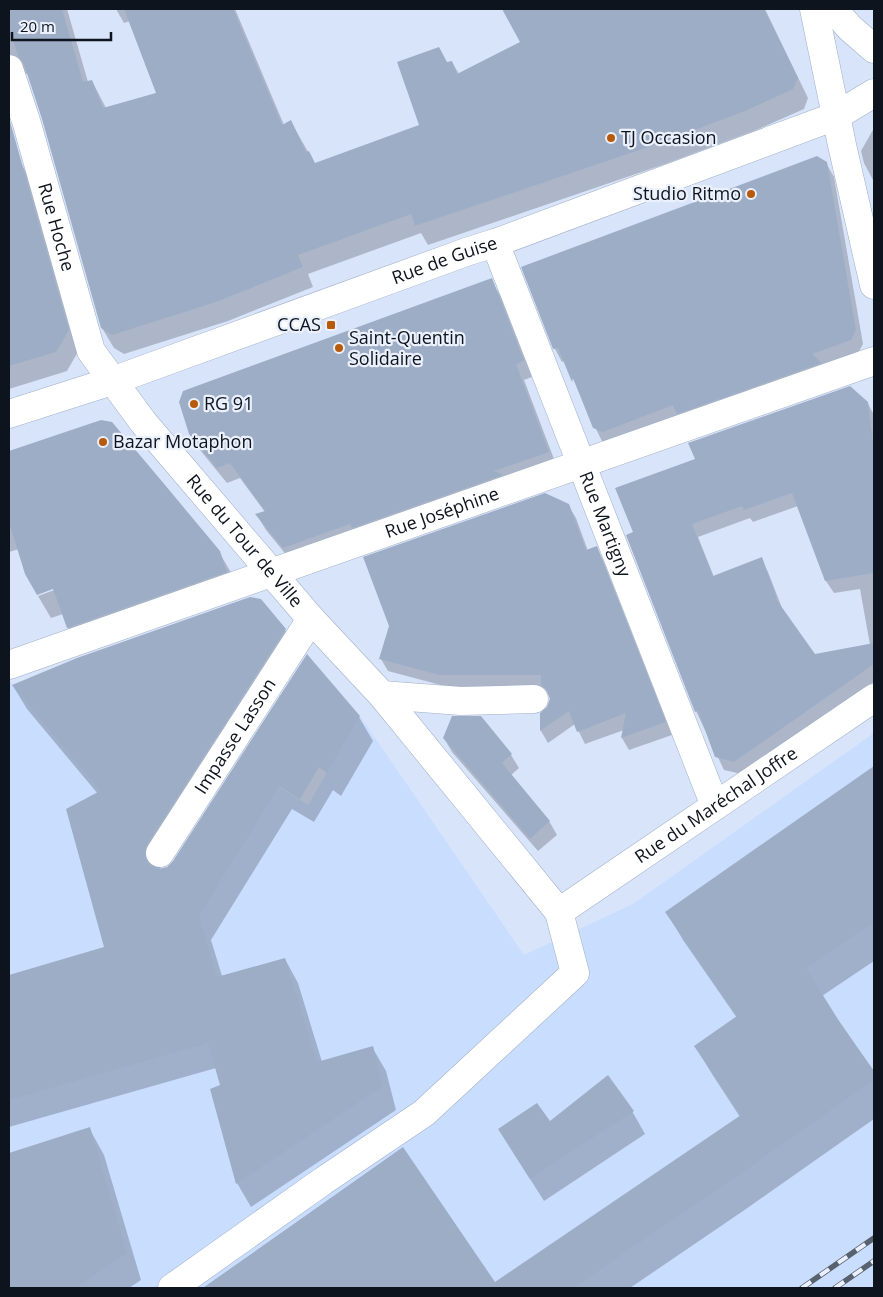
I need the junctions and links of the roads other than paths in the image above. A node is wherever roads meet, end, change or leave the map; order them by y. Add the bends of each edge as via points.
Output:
1 (814, 9) edge
2 (833, 9) edge
3 (874, 49) edge
4 (9, 69) edge
5 (874, 92) edge
6 (836, 116) junction
7 (18, 127) edge
8 (495, 243) junction
9 (870, 249) edge
10 (874, 285) edge
11 (874, 360) edge
12 (112, 381) junction
13 (9, 414) edge
14 (580, 463) junction
15 (271, 571) junction
16 (311, 618) junction
17 (9, 664) edge
18 (382, 695) junction
19 (874, 698) edge
20 (534, 699) dead end
21 (715, 806) junction
22 (160, 853) dead end
23 (558, 912) junction
24 (172, 1288) edge

1 - 6 street
2 - 3 street
4 - 7 street, Rue Hoche
5 - 6 street, Rue de Guise
6 - 8 street, Rue de Guise
6 - 9 street
7 - 12 street, Rue Hoche via 91,351
8 - 12 street, Rue de Guise
8 - 14 street, Rue Martigny
9 - 10 street
11 - 14 street, Rue Joséphine
12 - 13 street, Rue de Guise
12 - 15 street, Rue du Tour de Ville via 143,422
14 - 15 street, Rue Joséphine
14 - 21 street, Rue Martigny
15 - 16 street, Rue du Tour de Ville
15 - 17 street, Rue Joséphine
16 - 18 street, Rue du Tour de Ville
16 - 22 street, Impasse Lasson
18 - 20 street via 462,701
18 - 23 street, Rue du Tour de Ville
19 - 21 street, Rue du Maréchal Joffre
21 - 23 street, Rue du Maréchal Joffre
23 - 24 street via 575,973 424,1113

